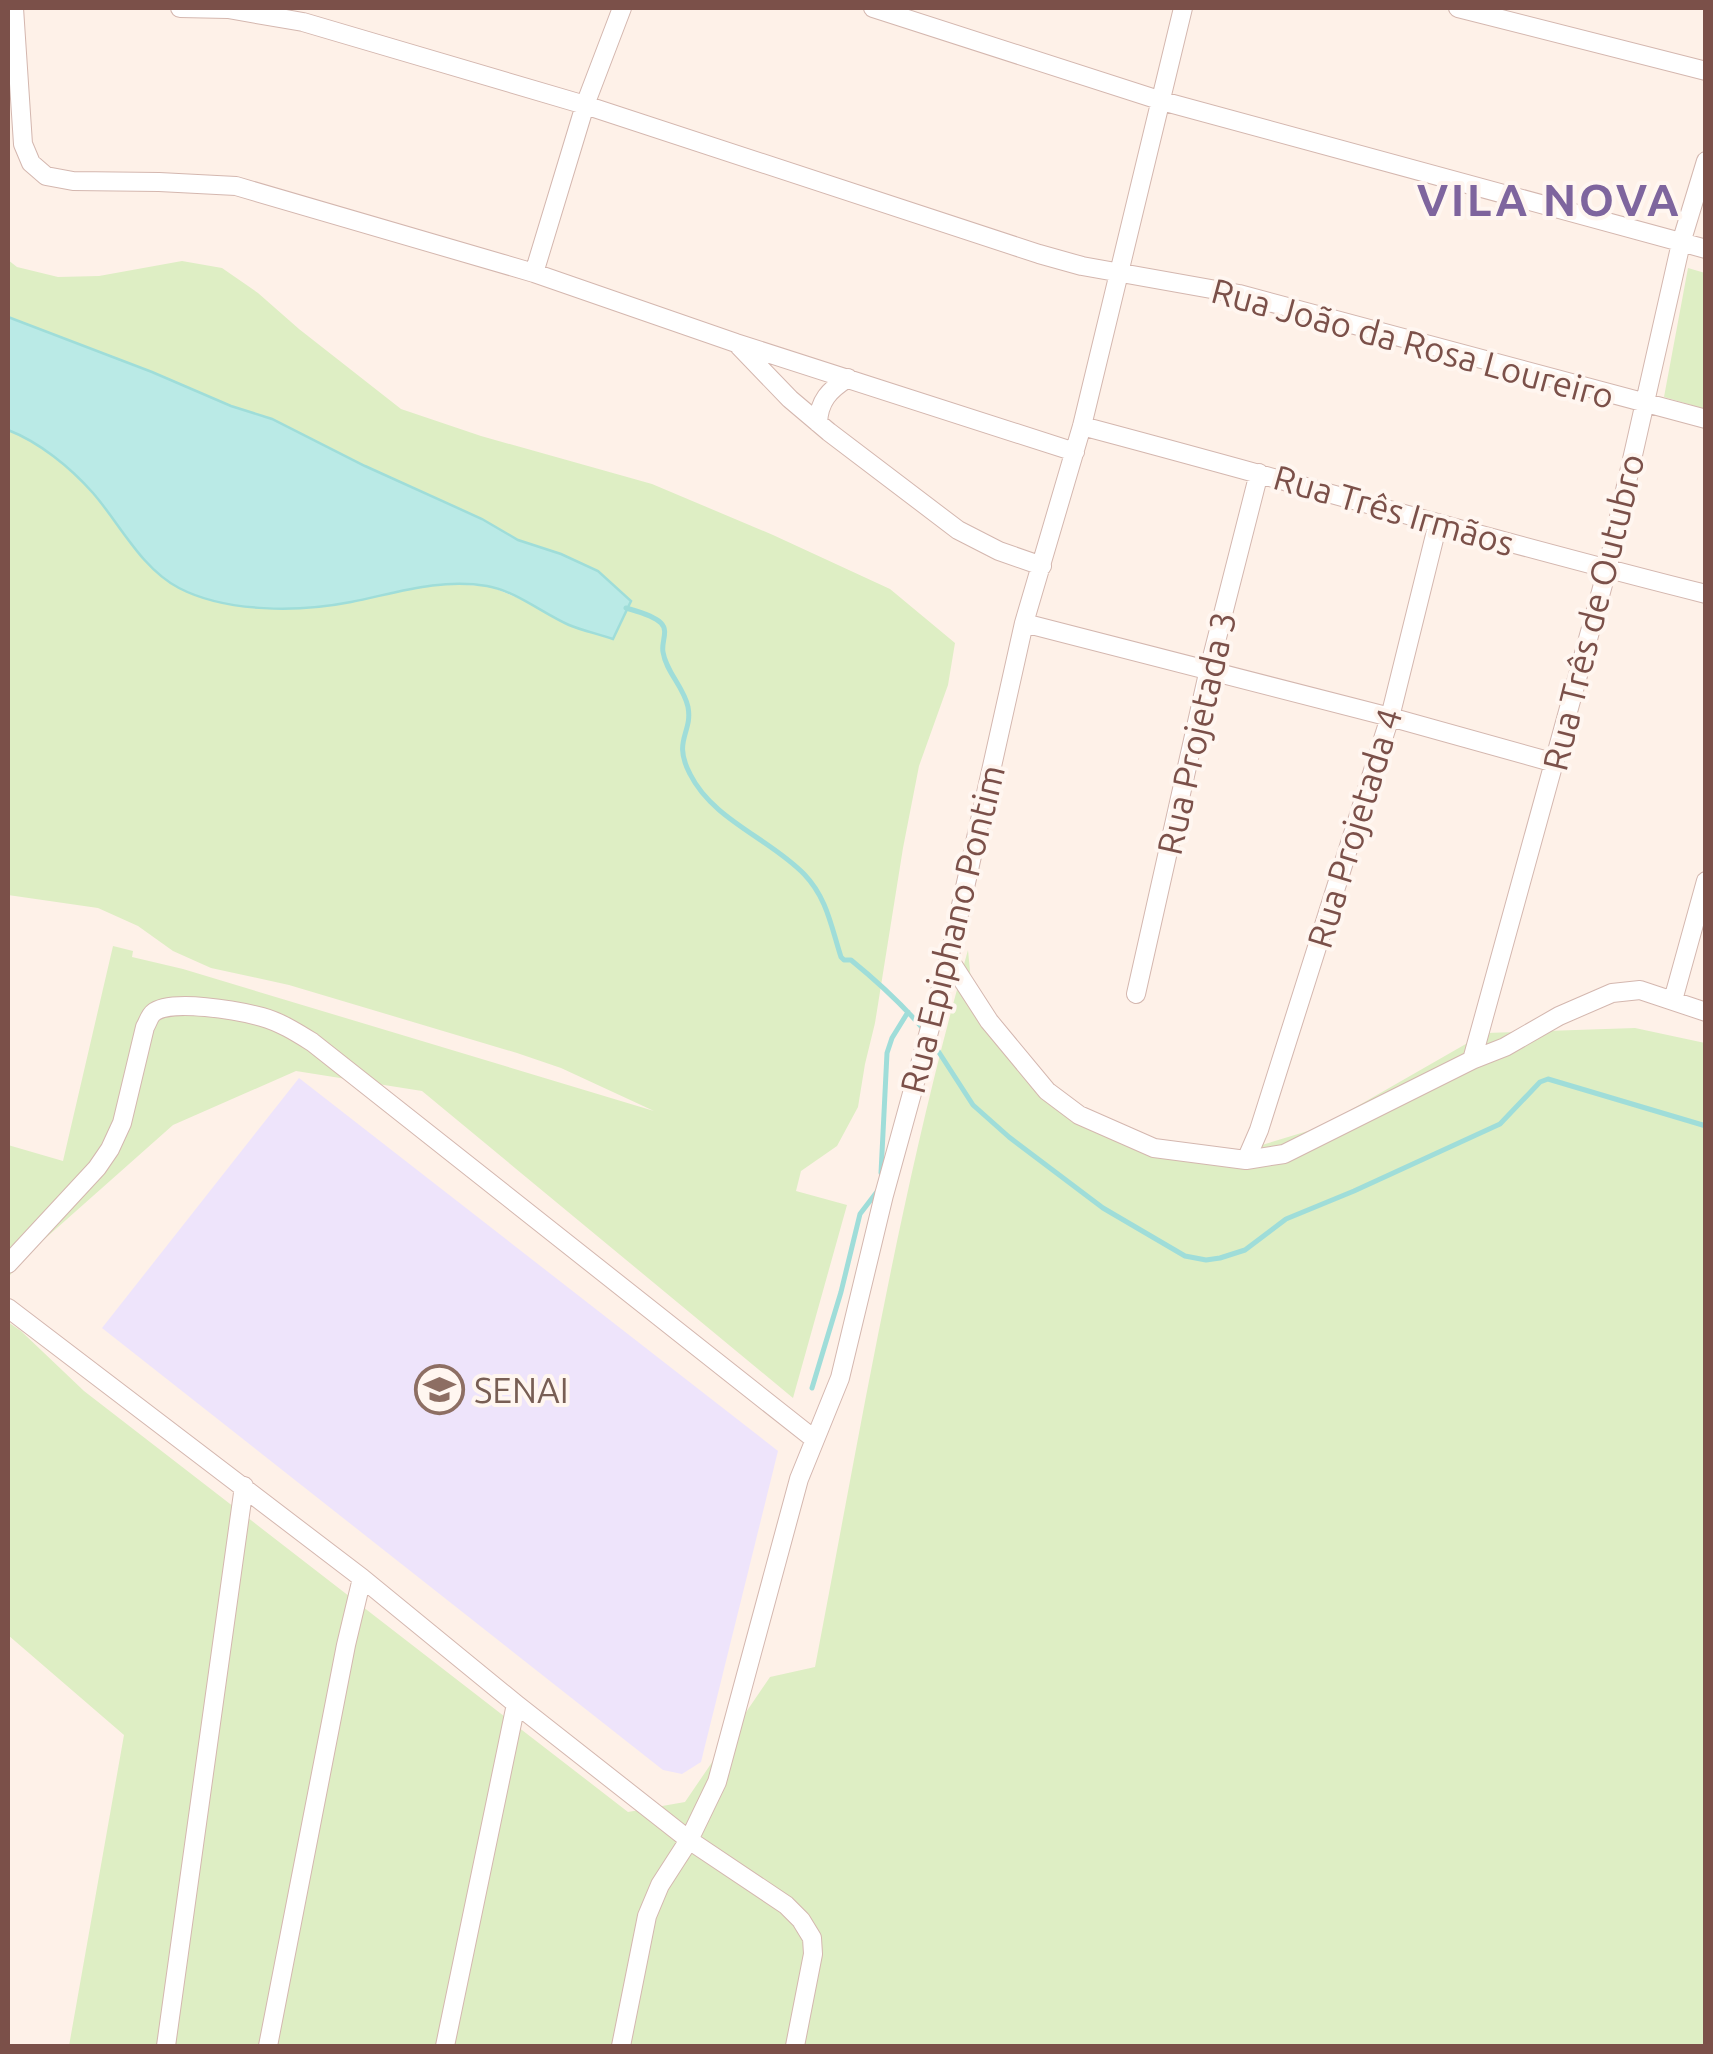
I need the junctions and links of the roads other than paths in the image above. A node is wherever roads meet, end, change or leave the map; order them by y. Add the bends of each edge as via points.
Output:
1 (14, 8) edge
2 (180, 8) edge
3 (622, 8) edge
4 (873, 8) edge
5 (1183, 8) edge
6 (1458, 8) edge
7 (1706, 72) edge
8 (1162, 101) junction
9 (585, 105) junction
10 (1706, 161) edge
11 (1681, 243) junction
12 (1706, 249) edge
13 (1120, 272) junction
14 (534, 273) junction
15 (736, 342) junction
16 (848, 378) junction
17 (1644, 403) junction
18 (1706, 419) edge
19 (818, 423) junction
20 (1082, 426) junction
21 (1075, 452) junction
22 (1259, 472) junction
23 (1438, 523) junction
24 (1042, 566) junction
25 (1607, 570) junction
26 (1706, 594) edge
27 (1024, 623) junction
28 (1209, 670) junction
29 (1390, 716) junction
30 (1555, 762) junction
31 (1706, 881) edge
32 (949, 958) junction
33 (1136, 994) dead end
34 (1673, 1000) junction
35 (1706, 1012) edge
36 (1472, 1060) junction
37 (1246, 1160) junction
38 (8, 1264) edge
39 (8, 1308) edge
40 (814, 1440) junction
41 (244, 1486) junction
42 (362, 1578) junction
43 (516, 1704) junction
44 (690, 1840) junction
45 (166, 2046) edge
46 (268, 2046) edge
47 (445, 2046) edge
48 (621, 2046) edge
49 (795, 2046) edge

1 - 14 street via 23,144 30,163 46,176 236,186
2 - 9 street, Rua João da Rosa Loureiro via 303,22
3 - 9 street
4 - 8 street
5 - 8 street, Rua Epiphano Pontim
6 - 7 street
8 - 11 street
8 - 13 street, Rua Epiphano Pontim
9 - 13 street, Rua João da Rosa Loureiro via 1039,254
9 - 14 street
10 - 11 street, Rua Três de Outubro
11 - 12 street
11 - 17 street, Rua Três de Outubro
13 - 17 street, Rua João da Rosa Loureiro via 1238,294
13 - 20 street, Rua Epiphano Pontim
14 - 15 street
15 - 16 street
15 - 19 street
16 - 19 street via 826,395
16 - 21 street
17 - 18 street, Rua João da Rosa Loureiro
17 - 25 street, Rua Três de Outubro
19 - 24 street via 958,530
20 - 21 street, Rua Epiphano Pontim
20 - 22 street, Rua Três Irmãos
21 - 24 street, Rua Epiphano Pontim
22 - 23 street, Rua Três Irmãos
22 - 28 street, Rua Projetada 3
23 - 25 street, Rua Três Irmãos
23 - 29 street, Rua Projetada 4
24 - 27 street, Rua Epiphano Pontim
25 - 26 street, Rua Três Irmãos
25 - 30 street, Rua Três de Outubro
27 - 28 street
27 - 32 street, Rua Epiphano Pontim
28 - 29 street
28 - 33 street, Rua Projetada 3
29 - 30 street
29 - 37 street, Rua Projetada 4
30 - 36 street, Rua Três de Outubro
31 - 34 street
32 - 37 street via 1012,1049 1047,1091 1079,1115 1154,1148
32 - 40 street, Rua Epiphano Pontim via 840,1378
34 - 35 street
34 - 36 street via 1640,990 1612,994
36 - 37 street via 1284,1154
38 - 40 street via 110,1149 151,1014 188,1004 262,1017 312,1042
39 - 41 street
40 - 44 street, Rua Epiphano Pontim via 722,1767
41 - 42 street
41 - 45 street
42 - 43 street
42 - 46 street
43 - 44 street
43 - 47 street
44 - 48 street, Rua Epiphano Pontim via 647,1916
44 - 49 street via 786,1905 812,1938

